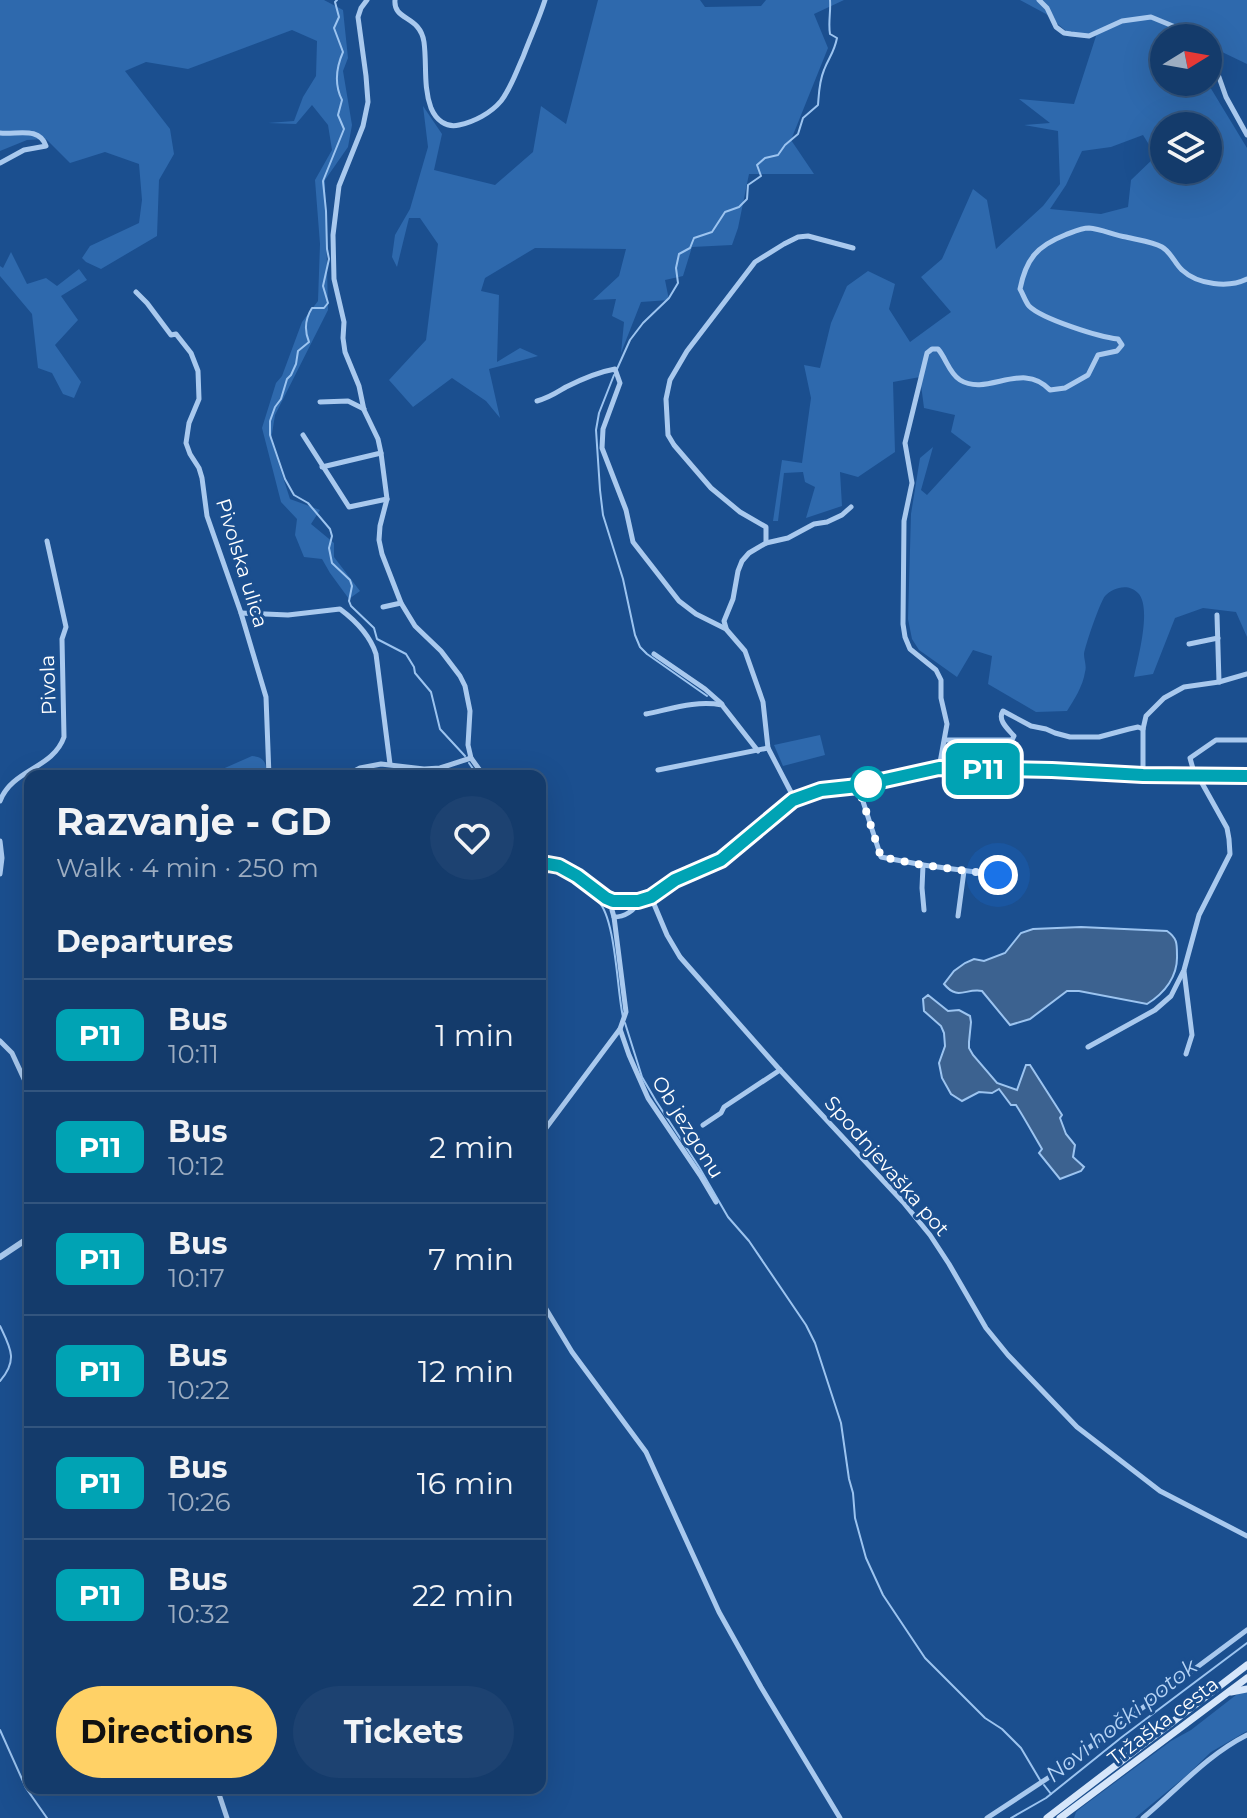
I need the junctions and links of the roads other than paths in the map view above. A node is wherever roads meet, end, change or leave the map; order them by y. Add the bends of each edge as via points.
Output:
1 (367, 0) edge
2 (395, 0) edge
3 (545, 0) edge
4 (1039, 0) edge
5 (1170, 24) edge
6 (1222, 86) edge
7 (0, 133) edge
8 (1247, 135) edge
9 (0, 163) edge
10 (853, 248) dead end
11 (1247, 279) edge
12 (136, 292) dead end
13 (537, 401) dead end
14 (320, 402) dead end
15 (364, 410) junction
16 (303, 435) dead end
17 (381, 453) junction
18 (322, 467) junction
19 (387, 499) junction
20 (851, 507) dead end
21 (47, 541) dead end
22 (766, 543) junction
23 (401, 603) junction
24 (383, 607) dead end
25 (241, 613) junction
26 (1217, 615) dead end
27 (726, 629) junction
28 (1218, 638) junction
29 (1189, 644) dead end
30 (654, 654) dead end
31 (1247, 674) edge
32 (1219, 682) junction
33 (722, 705) junction
34 (646, 714) dead end
35 (1143, 729) junction
36 (945, 740) junction
37 (1247, 740) edge
38 (768, 748) junction
39 (758, 751) junction
40 (471, 758) junction
41 (390, 764) junction
42 (939, 768) junction
43 (30, 770) edge
44 (269, 770) edge
45 (356, 770) edge
46 (480, 770) edge
47 (658, 770) dead end
48 (24, 774) edge
49 (1143, 775) junction
50 (1196, 776) junction
51 (1247, 776) edge
52 (858, 786) junction
53 (793, 798) junction
54 (0, 801) edge
55 (0, 841) edge
56 (546, 865) edge
57 (923, 865) junction
58 (964, 871) junction
59 (0, 874) edge
60 (998, 875) dead end
61 (651, 897) junction
62 (613, 901) junction
63 (638, 901) junction
64 (924, 910) dead end
65 (958, 916) dead end
66 (614, 917) junction
67 (1184, 970) junction
68 (621, 1026) junction
69 (0, 1041) edge
70 (1088, 1047) dead end
71 (1186, 1054) dead end
72 (780, 1070) junction
73 (24, 1079) edge
74 (703, 1125) dead end
75 (546, 1128) edge
76 (716, 1202) dead end
77 (24, 1241) edge
78 (0, 1257) edge
79 (546, 1309) edge
80 (1247, 1536) edge
81 (1247, 1630) edge
82 (1246, 1668) edge
83 (1247, 1678) edge
84 (1247, 1689) edge
85 (1229, 1692) junction
86 (1247, 1735) edge
87 (219, 1794) edge
88 (227, 1818) edge
89 (840, 1818) edge
90 (987, 1818) edge
91 (1047, 1818) edge
92 (1060, 1818) edge
93 (1143, 1818) edge

1 - 15 street via 358,17 368,102 339,186 333,255 345,352
2 - 3 street via 399,14 422,31 425,82 435,117 454,127 470,123 501,101
4 - 5 street via 1064,33 1089,36 1122,21 1151,17
6 - 8 street
7 - 9 street via 35,133 46,146
10 - 22 street via 798,237 755,262 670,380 668,435 711,488 766,527
11 - 36 street via 1233,285 1200,280 1184,272 1165,248 1090,228 1076,230 1044,243 1029,261 1020,289 1029,305 1044,315 1118,339 1122,345 1098,355 1088,375 1050,390 1027,377 972,384 958,379 938,349 927,353 905,443 912,476 904,521 903,624 910,649 941,680
12 - 25 street, Pivolska ulica via 181,340 198,371 199,399 186,443 199,468 207,516
13 - 27 street via 595,374 617,372 620,383 603,429 602,448 633,542 679,601
14 - 15 street via 348,401
15 - 17 street
16 - 18 street
17 - 18 street
17 - 19 street
18 - 19 street via 349,507
19 - 23 street via 380,548
20 - 22 street via 827,522
21 - 43 street, Pivola via 66,627 64,737 50,758
22 - 27 street via 742,561
23 - 24 street
23 - 40 street via 465,686
25 - 41 street via 340,609 358,625 376,654
25 - 44 street, Pivolska ulica via 266,697
26 - 28 street
27 - 38 street via 745,651 759,685
28 - 29 street
28 - 32 street
30 - 33 street
31 - 32 street
32 - 35 street via 1184,687 1164,698 1146,716
33 - 34 street via 696,703
33 - 39 street
35 - 36 street via 1078,738 1031,726 1003,711 1001,720 1012,740
35 - 49 street
36 - 42 street
37 - 50 street via 1211,742 1190,758
38 - 39 street
38 - 53 street
39 - 47 street
40 - 41 street via 440,768
40 - 46 street
41 - 45 street
42 - 49 street
42 - 52 street
48 - 54 street, Pivola via 11,782
49 - 50 street
50 - 51 street
50 - 67 street via 1227,828 1230,854 1199,915
52 - 53 street
52 - 57 street via 881,857
53 - 61 street via 721,860
55 - 59 street
56 - 62 street via 568,871
57 - 58 street
57 - 64 street
58 - 60 street
58 - 65 street
61 - 63 street
61 - 72 street, Spodnjevaška pot via 680,957
62 - 63 street
62 - 66 street
63 - 66 street via 624,916
66 - 68 street via 626,1016
67 - 70 street via 1171,996 1155,1010
67 - 71 street via 1192,1035
68 - 75 street
68 - 76 street, Ob jezgonu via 648,1098
69 - 73 street
72 - 74 street
72 - 80 street, Spodnjevaška pot via 903,1202 930,1235 986,1328 1077,1427 1160,1491
77 - 78 street
79 - 89 street via 646,1452 719,1612
81 - 90 street
82 - 91 main road, Tržaška cesta
83 - 85 main road, Tržaška cesta
84 - 85 main road
85 - 92 main road, Tržaška cesta
86 - 93 street via 1212,1756
87 - 88 street

